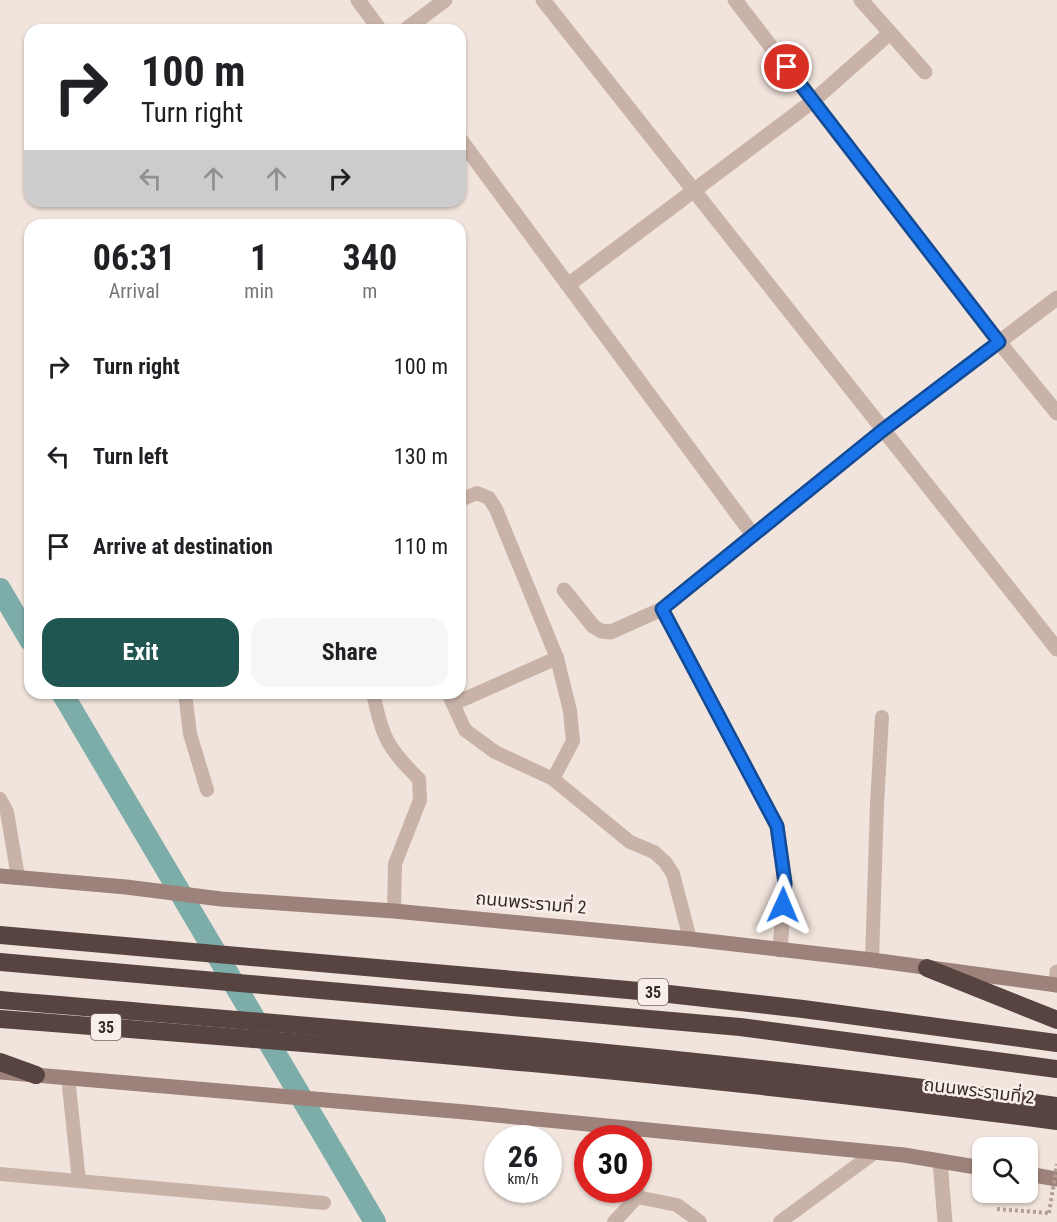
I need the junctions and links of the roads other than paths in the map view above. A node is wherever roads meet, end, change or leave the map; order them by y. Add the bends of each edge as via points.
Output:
1 (358, 0) edge
2 (445, 0) edge
3 (543, 0) edge
4 (735, 0) edge
5 (861, 0) edge
6 (376, 24) edge
7 (413, 24) edge
8 (890, 33) junction
9 (926, 72) dead end
10 (813, 100) junction
11 (466, 147) edge
12 (694, 191) junction
13 (568, 285) junction
14 (1057, 298) edge
15 (999, 342) junction
16 (1057, 413) edge
17 (883, 430) junction
18 (466, 498) edge
19 (753, 535) junction
20 (564, 590) dead end
21 (662, 609) junction
22 (1057, 649) edge
23 (557, 658) junction
24 (466, 693) edge
25 (186, 699) edge
26 (374, 699) edge
27 (450, 699) edge
28 (882, 717) dead end
29 (554, 780) junction
30 (207, 790) dead end
31 (0, 799) edge
32 (0, 876) edge
33 (18, 877) junction
34 (394, 911) junction
35 (0, 935) edge
36 (690, 939) junction
37 (780, 950) junction
38 (872, 960) junction
39 (0, 962) edge
40 (927, 968) junction
41 (1057, 981) edge
42 (0, 1000) edge
43 (0, 1019) edge
44 (1057, 1020) edge
45 (1057, 1043) edge
46 (0, 1062) edge
47 (1057, 1069) edge
48 (0, 1072) edge
49 (36, 1076) junction
50 (68, 1077) junction
51 (1057, 1106) edge
52 (1057, 1121) edge
53 (574, 1127) edge
54 (652, 1135) edge
55 (874, 1153) junction
56 (940, 1161) junction
57 (972, 1166) edge
58 (0, 1174) edge
59 (1038, 1176) edge
60 (1057, 1179) edge
61 (80, 1181) junction
62 (652, 1198) edge
63 (324, 1203) dead end
64 (629, 1203) edge
65 (614, 1222) edge
66 (700, 1222) edge
67 (780, 1222) edge
68 (945, 1222) edge

1 - 6 street
2 - 7 street
3 - 12 street
4 - 10 street
5 - 8 street
8 - 9 street
8 - 10 street
10 - 12 street
10 - 15 street
11 - 13 street
12 - 13 street
12 - 17 street
13 - 19 street
14 - 15 street
15 - 16 street
15 - 17 street
17 - 19 street
17 - 22 street
18 - 23 lane via 477,493 489,498 496,509
19 - 21 street
20 - 21 street via 601,631 611,632
21 - 37 street via 777,826 785,883
23 - 24 lane
23 - 29 lane via 573,741
25 - 30 lane via 190,734
26 - 34 lane via 381,729 397,757 419,779 420,800 395,864
27 - 29 lane via 465,730 495,752
28 - 38 lane
29 - 36 lane via 630,842 654,852 665,862 673,874
31 - 33 lane via 7,812
32 - 33 main road, ถนนพระรามที่ 2
33 - 34 main road, ถนนพระรามที่ 2 via 221,899
34 - 36 main road, ถนนพระรามที่ 2
35 - 45 highway, 35 via 651,992
36 - 37 main road, ถนนพระรามที่ 2
37 - 38 main road, ถนนพระรามที่ 2
38 - 40 main road, ถนนพระรามที่ 2
39 - 47 highway via 740,1027
40 - 41 main road, ถนนพระรามที่ 2
40 - 44 highway
42 - 51 highway via 532,1044
43 - 52 highway, ถนนพระรามที่ 2 / 35 via 486,1058
46 - 49 highway
48 - 49 main road
49 - 50 main road
50 - 53 main road via 346,1101
50 - 61 lane
54 - 55 main road
55 - 56 main road
55 - 67 lane
56 - 57 main road
56 - 68 street
58 - 61 lane
59 - 60 main road
61 - 63 lane
62 - 66 lane via 677,1205
64 - 65 lane

